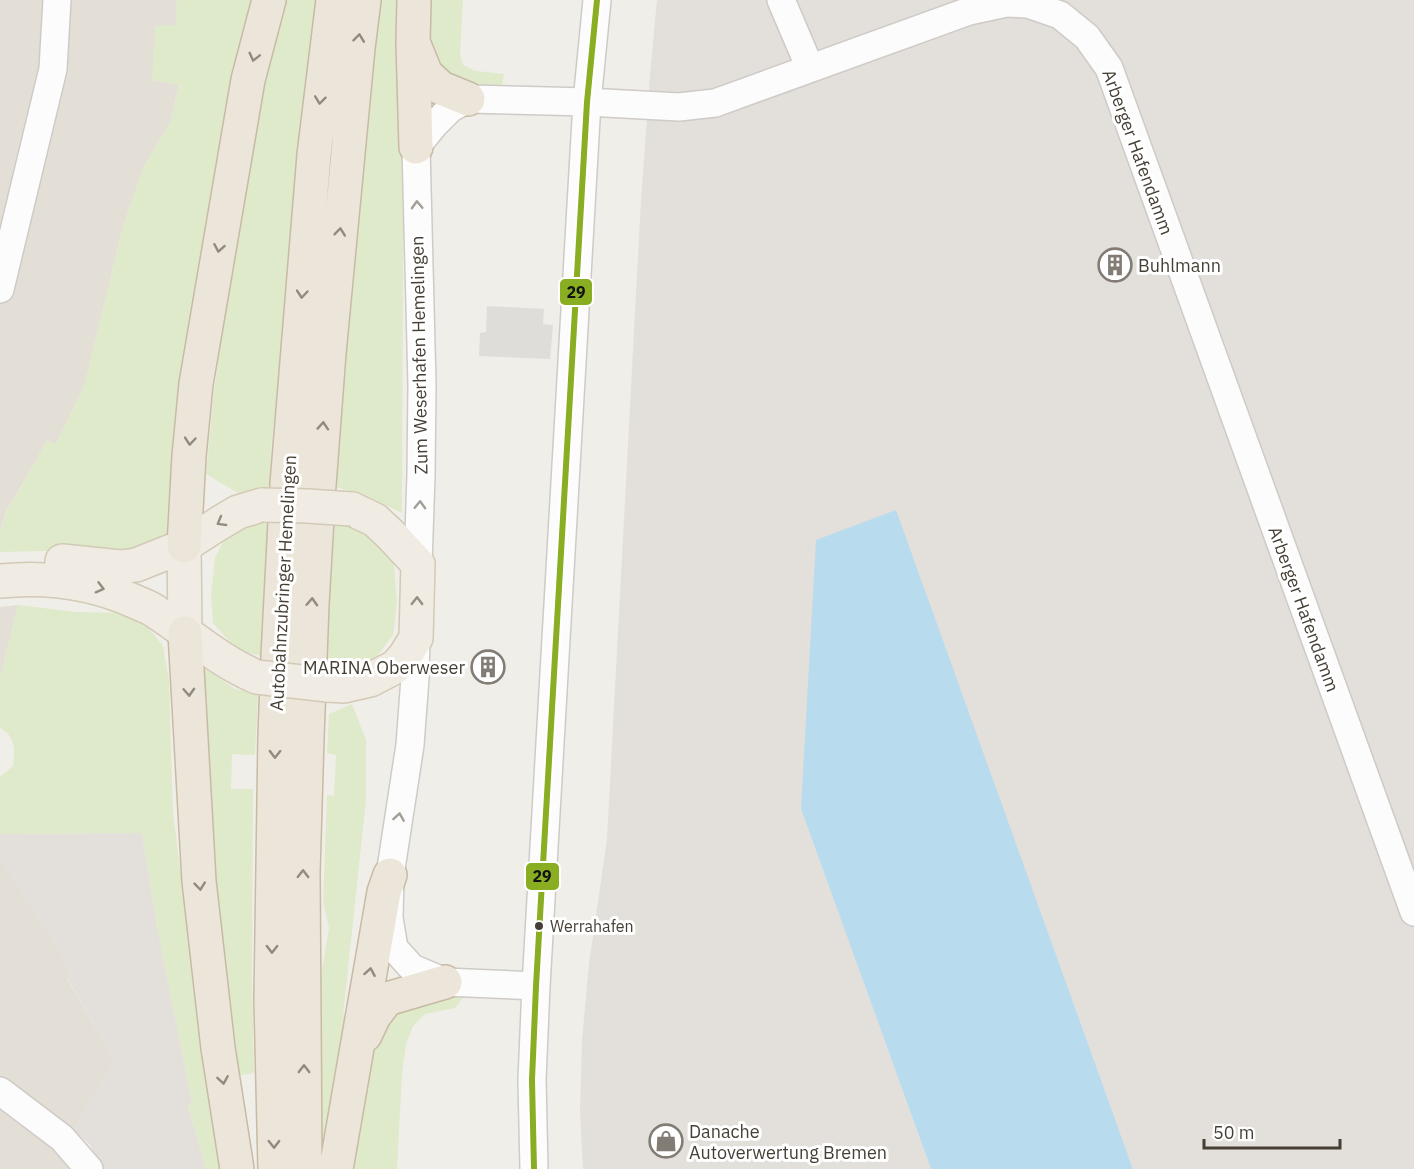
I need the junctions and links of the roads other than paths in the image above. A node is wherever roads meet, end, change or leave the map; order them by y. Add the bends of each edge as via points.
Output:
1 (57, 0) edge
2 (269, 0) edge
3 (333, 0) edge
4 (364, 0) edge
5 (414, 0) edge
6 (597, 0) edge
7 (782, 0) edge
8 (413, 43) junction
9 (810, 68) junction
10 (468, 99) junction
11 (587, 102) junction
12 (416, 147) junction
13 (0, 289) edge
14 (184, 546) junction
15 (0, 562) edge
16 (418, 564) junction
17 (0, 581) edge
18 (185, 633) junction
19 (416, 638) junction
20 (390, 874) junction
21 (1414, 912) edge
22 (445, 982) junction
23 (536, 986) junction
24 (357, 1050) junction
25 (0, 1091) edge
26 (89, 1169) edge
27 (237, 1169) edge
28 (275, 1169) edge
29 (304, 1169) edge
30 (336, 1169) edge
31 (534, 1169) edge

1 - 13 street via 53,69
2 -> 14 highway via 248,80 196,384
3 -> 28 highway, Autobahnzubringer Hemelingen via 314,156 287,484 278,656 271,999
29 -> 4 highway, Autobahnzubringer Hemelingen via 303,873 315,549 329,353
5 - 8 highway
6 - 11 street
7 - 9 street
8 - 10 highway via 426,74 441,88
8 - 12 highway
9 - 11 street, Arberger Hafendamm via 715,103 679,107
9 - 21 street, Arberger Hafendamm via 969,11 1006,3 1028,4 1060,15 1087,37 1098,52 1108,68
10 - 11 street, Arberger Hafendamm
10 - 12 street via 452,108
11 - 23 street
16 -> 12 street, Zum Weserhafen Hemelingen via 422,386
14 - 15 main road via 128,566 69,561
16 -> 14 main road, bridge via 375,520 352,509 262,505 238,512
14 - 18 main road
19 -> 16 main road
17 -> 18 main road via 58,580 113,591 154,610
18 - 19 main road, bridge via 238,669 257,677 328,685 356,684 382,675 395,667
18 -> 27 highway via 199,881 218,1048
20 -> 19 street via 410,745
20 - 22 street via 388,918 394,948 412,968
24 -> 20 highway
22 - 23 street
22 - 24 highway via 387,999
23 - 31 street
24 - 30 highway
25 - 26 street via 62,1137

